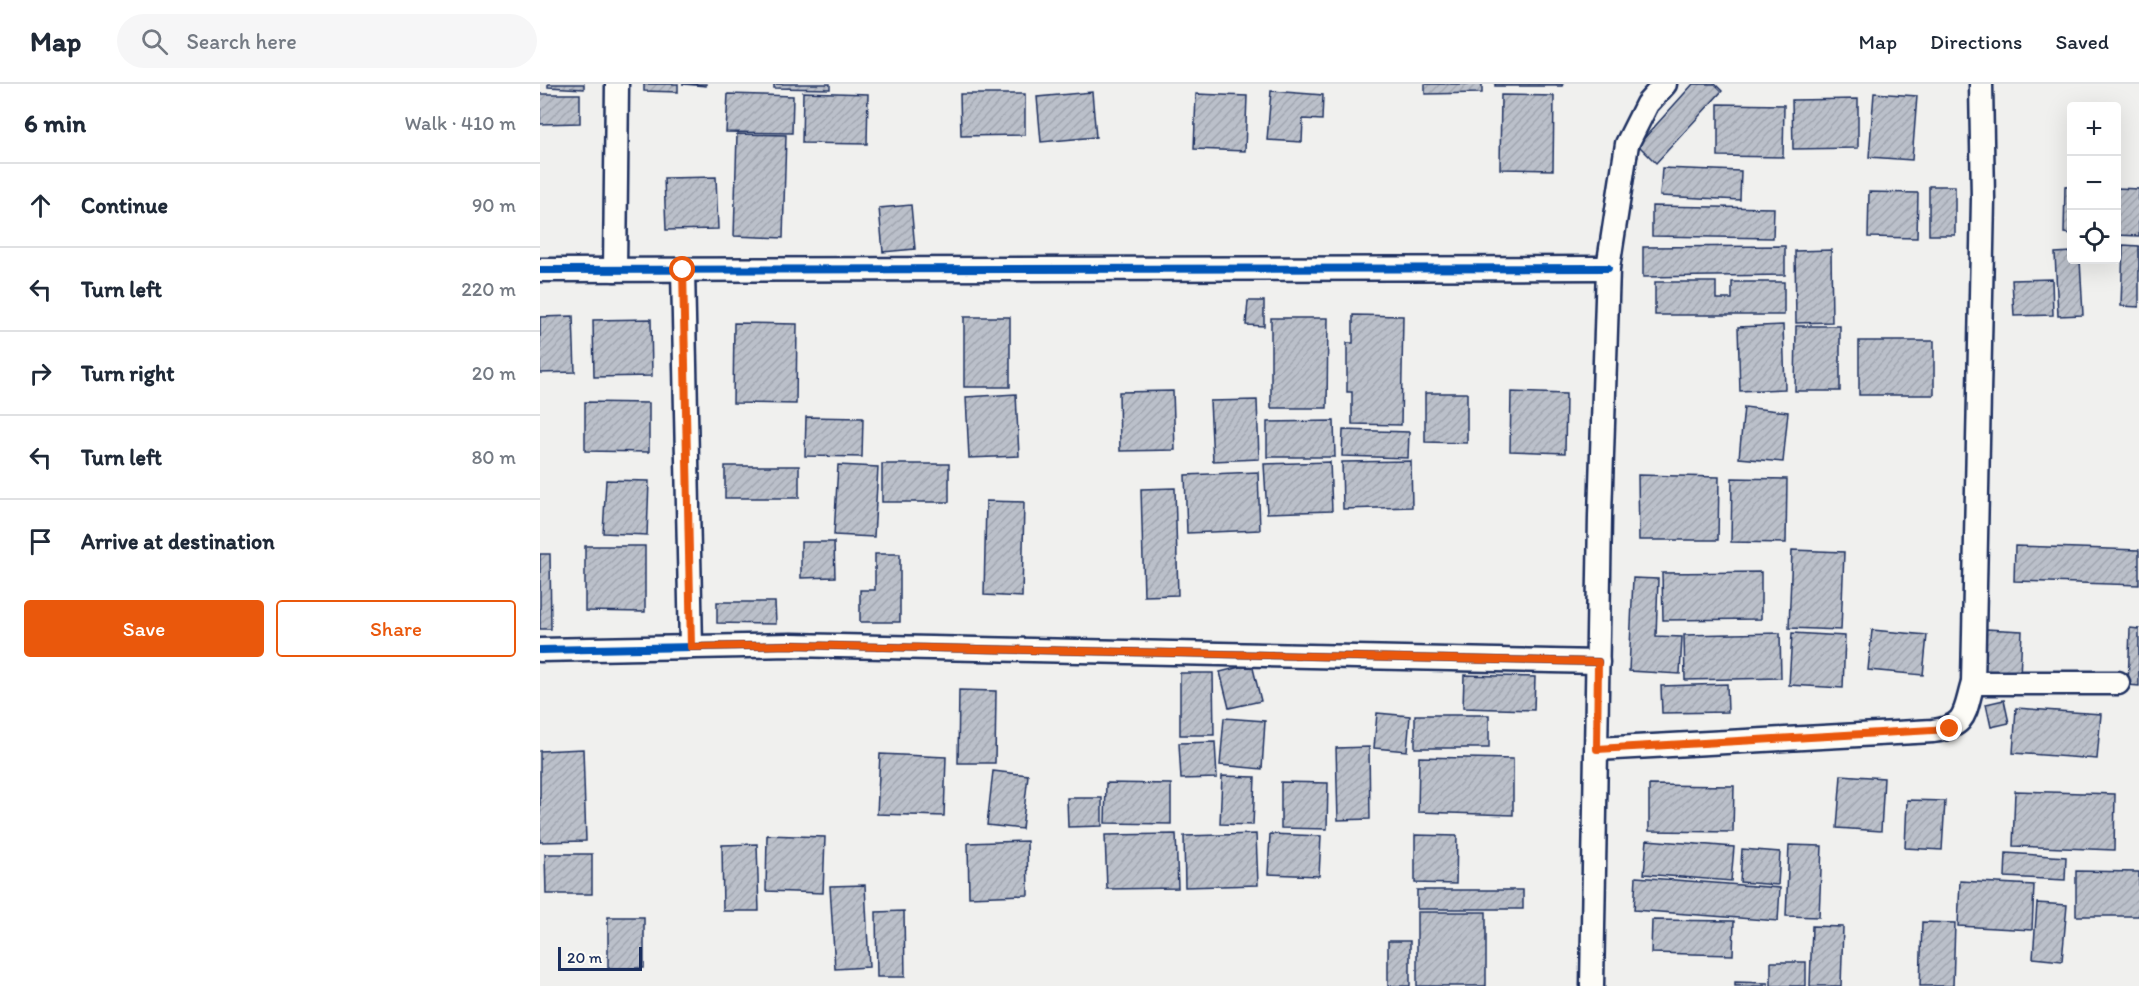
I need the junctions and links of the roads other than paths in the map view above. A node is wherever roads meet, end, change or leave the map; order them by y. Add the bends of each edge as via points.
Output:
1 (616, 84) edge
2 (1665, 84) edge
3 (1981, 84) edge
4 (1608, 268) junction
5 (540, 270) edge
6 (615, 270) junction
7 (683, 270) junction
8 (691, 647) junction
9 (540, 650) edge
10 (1598, 662) junction
11 (1973, 683) junction
12 (2118, 683) dead end
13 (1597, 749) junction
14 (1592, 986) edge

1 - 6 street
2 - 4 street via 1647,104 1627,144
3 - 11 street
4 - 7 street
4 - 10 street
5 - 6 street
6 - 7 street
7 - 8 street
8 - 9 street
8 - 10 street via 792,645
10 - 13 street
11 - 12 street
11 - 13 street via 1962,720 1950,729
13 - 14 street

